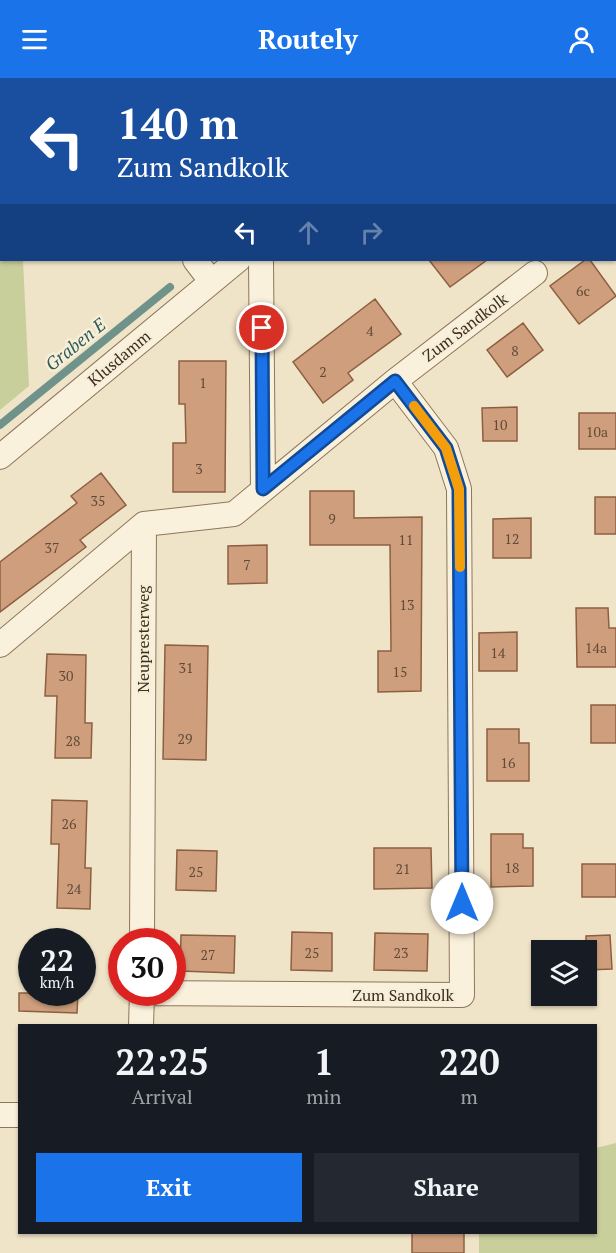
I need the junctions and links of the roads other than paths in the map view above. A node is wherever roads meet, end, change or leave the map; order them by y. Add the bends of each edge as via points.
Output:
1 (196, 261) edge
2 (237, 261) edge
3 (261, 261) edge
4 (535, 273) dead end
5 (211, 281) junction
6 (395, 381) junction
7 (0, 457) edge
8 (263, 489) junction
9 (144, 524) junction
10 (0, 645) edge
11 (142, 928) edge
12 (186, 993) edge
13 (142, 1006) edge
14 (141, 1024) edge
15 (0, 1115) edge
16 (18, 1115) edge

1 - 5 street
2 - 5 street, Klusdamm
3 - 8 street
4 - 6 street, Zum Sandkolk
5 - 7 street, Klusdamm
6 - 8 street, Zum Sandkolk
6 - 12 street, Zum Sandkolk via 446,448 459,489 462,995
8 - 9 street, Zum Sandkolk via 234,513
9 - 10 street
9 - 11 street, Neupresterweg
13 - 14 street
15 - 16 street

